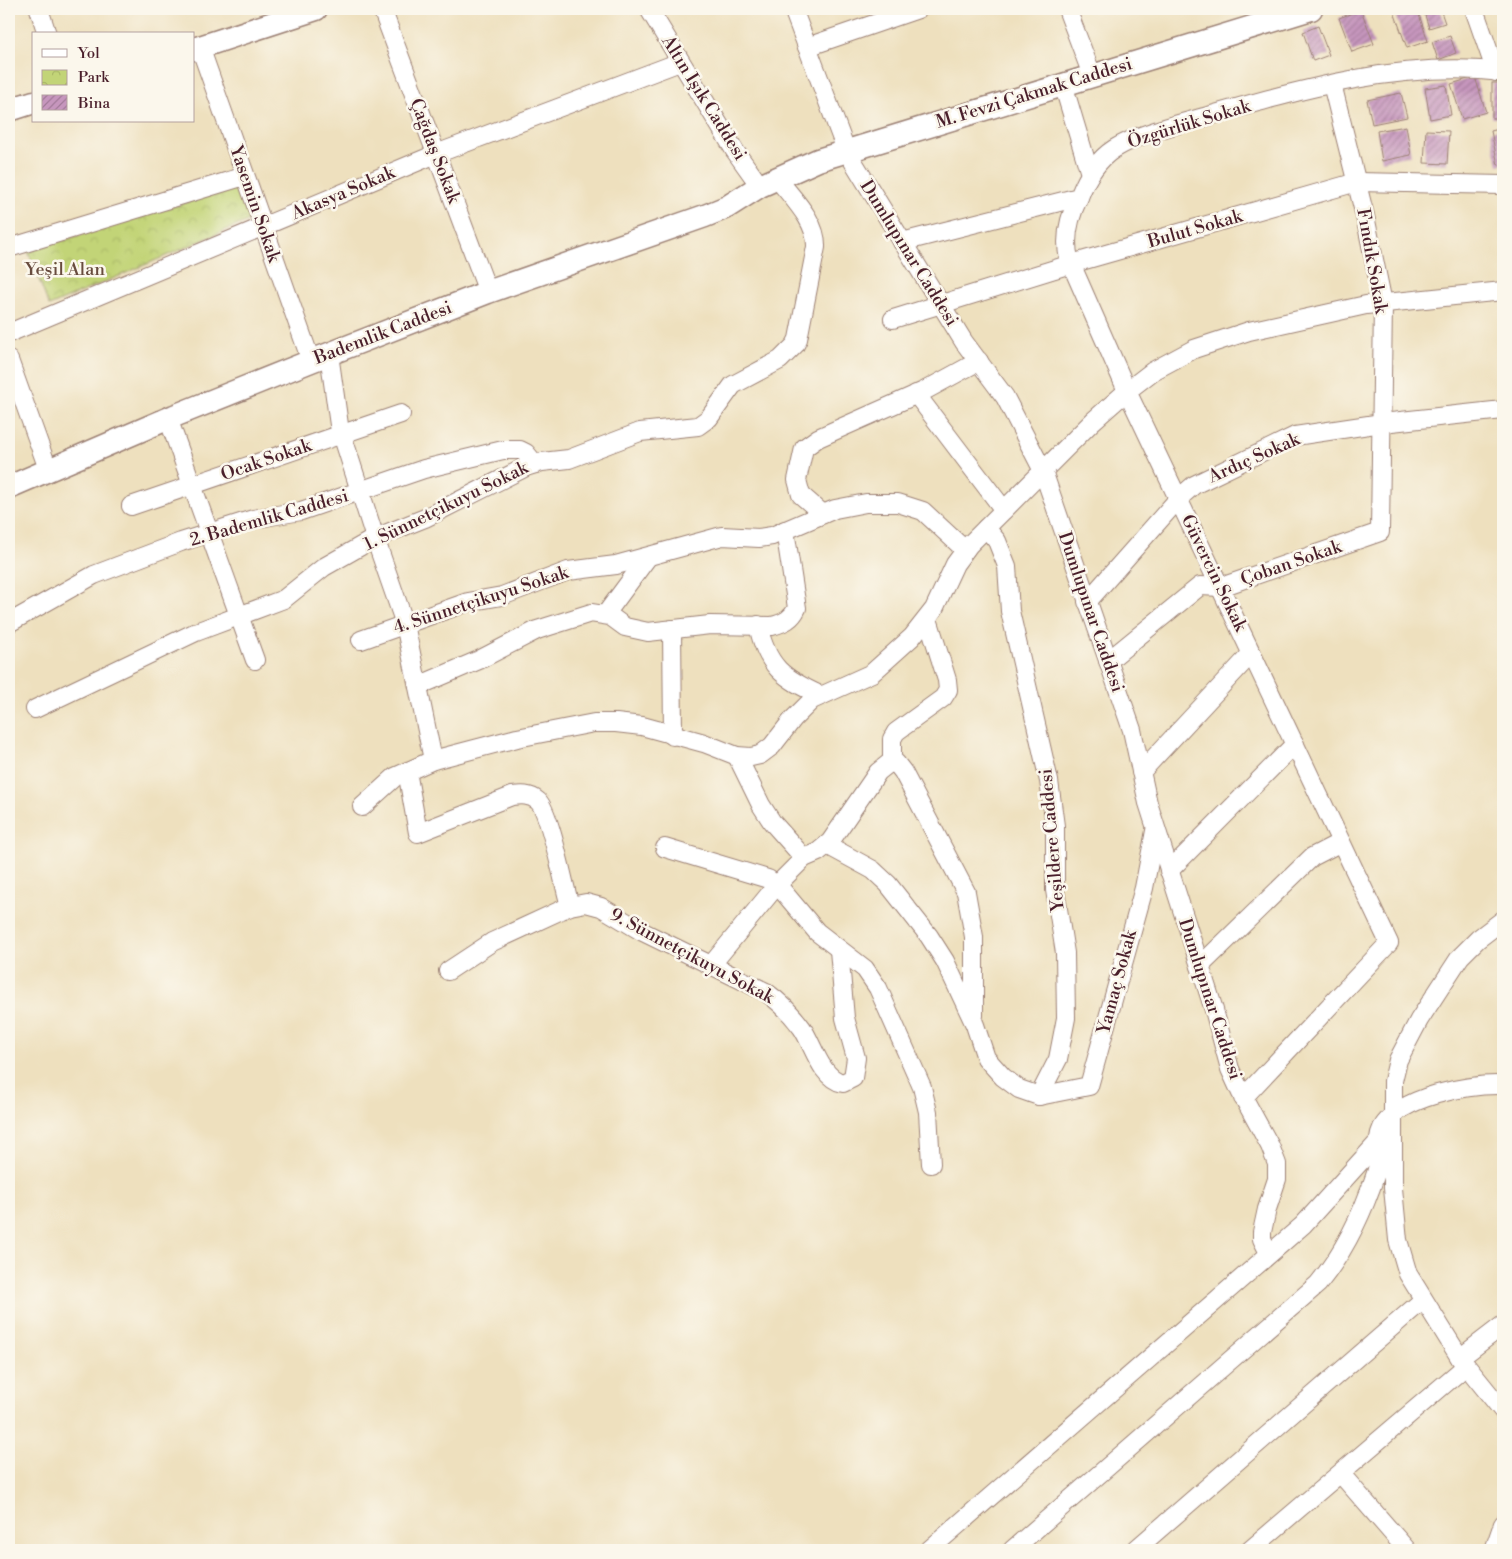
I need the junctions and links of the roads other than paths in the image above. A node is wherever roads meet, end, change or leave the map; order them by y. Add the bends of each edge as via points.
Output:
1 (39, 9) edge
2 (316, 9) edge
3 (382, 9) edge
4 (649, 9) edge
5 (793, 9) edge
6 (918, 9) edge
7 (1067, 9) edge
8 (1311, 9) edge
9 (1474, 9) edge
10 (45, 32) edge
11 (807, 47) junction
12 (197, 48) edge
13 (680, 62) junction
14 (1499, 72) edge
15 (1092, 75) junction
16 (1063, 84) junction
17 (1332, 84) junction
18 (32, 103) edge
19 (9, 110) edge
20 (846, 150) junction
21 (436, 154) junction
22 (1090, 174) junction
23 (245, 176) junction
24 (768, 182) junction
25 (1357, 182) junction
26 (1503, 185) edge
27 (1078, 197) junction
28 (263, 226) junction
29 (902, 242) junction
30 (9, 248) edge
31 (1071, 264) junction
32 (488, 292) junction
33 (1503, 292) edge
34 (1383, 303) junction
35 (941, 305) junction
36 (893, 320) dead end
37 (9, 333) edge
38 (320, 357) junction
39 (9, 360) edge
40 (979, 361) junction
41 (1127, 390) junction
42 (916, 394) junction
43 (1503, 410) edge
44 (401, 414) dead end
45 (168, 418) junction
46 (1382, 423) junction
47 (342, 434) junction
48 (535, 464) junction
49 (48, 469) junction
50 (1043, 471) junction
51 (192, 486) junction
52 (9, 488) edge
53 (360, 492) junction
54 (1178, 498) junction
55 (131, 506) dead end
56 (1004, 510) junction
57 (824, 514) junction
58 (986, 528) junction
59 (785, 530) junction
60 (1380, 532) joint
61 (209, 533) junction
62 (375, 538) junction
63 (965, 550) junction
64 (648, 557) junction
65 (1221, 586) junction
66 (1087, 602) junction
67 (605, 615) junction
68 (239, 616) junction
69 (928, 619) junction
70 (9, 623) edge
71 (406, 624) junction
72 (758, 625) junction
73 (672, 629) junction
74 (361, 640) dead end
75 (1252, 653) junction
76 (255, 660) dead end
77 (1108, 661) junction
78 (418, 686) junction
79 (820, 695) junction
80 (35, 709) dead end
81 (672, 736) junction
82 (1295, 744) junction
83 (738, 756) junction
84 (433, 760) junction
85 (892, 763) junction
86 (407, 771) junction
87 (1141, 772) junction
88 (362, 807) dead end
89 (1156, 828) junction
90 (1341, 842) junction
91 (827, 845) junction
92 (665, 848) dead end
93 (804, 858) junction
94 (1169, 871) junction
95 (777, 885) junction
96 (570, 906) junction
97 (1503, 920) edge
98 (839, 950) junction
99 (712, 964) junction
100 (1200, 966) junction
101 (448, 971) dead end
102 (975, 1025) junction
103 (1503, 1085) edge
104 (1040, 1096) junction
105 (1243, 1098) junction
106 (1393, 1115) junction
107 (1379, 1141) junction
108 (931, 1164) dead end
109 (1269, 1253) junction
110 (1423, 1300) junction
111 (1503, 1325) edge
112 (1463, 1362) junction
113 (1503, 1411) edge
114 (1341, 1474) junction
115 (1503, 1524) edge
116 (929, 1550) edge
117 (1012, 1550) edge
118 (1135, 1550) edge
119 (1250, 1550) edge
120 (1406, 1550) edge
121 (1494, 1550) edge

1 - 10 street
2 - 12 street
3 - 21 street, Çağdaş Sokak
4 - 13 street, Altın Işık Caddesi
5 - 11 street, Dumlupınar Caddesi
6 - 11 street
7 - 15 street
8 - 15 street, M. Fevzi Çakmak Caddesi
9 - 14 street
11 - 20 street, Dumlupınar Caddesi
12 - 23 street, Yasemin Sokak
13 - 21 street, Akasya Sokak
13 - 24 street, Altın Işık Caddesi via 735,151
14 - 17 street, Özgürlük Sokak via 1426,70
15 - 16 street, M. Fevzi Çakmak Caddesi
16 - 20 street, M. Fevzi Çakmak Caddesi
16 - 22 street
17 - 22 street, Özgürlük Sokak via 1242,106 1135,139 1108,154
17 - 25 street, Fındık Sokak
18 - 19 street
20 - 24 street, M. Fevzi Çakmak Caddesi
20 - 29 street, Dumlupınar Caddesi
21 - 28 street, Akasya Sokak
21 - 32 street, Çağdaş Sokak
22 - 27 street, Özgürlük Sokak
23 - 28 street, Yasemin Sokak
23 - 30 street
24 - 32 street, Bademlik Caddesi via 727,207 697,219
24 - 48 street, 1. Sünnetçikuyu Sokak via 812,225 816,235 795,345 780,360 738,380 709,418 698,426 640,432 569,459
25 - 26 street, Bulut Sokak
25 - 31 street, Bulut Sokak
25 - 34 street, Fındık Sokak
27 - 29 street
27 - 31 street, Güvercin Sokak via 1067,236
28 - 37 street, Akasya Sokak
28 - 38 street, Yasemin Sokak
29 - 35 street, Dumlupınar Caddesi
31 - 35 street, Bulut Sokak
31 - 41 street, Güvercin Sokak
32 - 38 street, Bademlik Caddesi
33 - 34 street
34 - 41 street via 1329,312 1220,339 1172,360
34 - 46 street, Fındık Sokak
35 - 36 street, Bulut Sokak
35 - 40 street, Dumlupınar Caddesi
38 - 45 street, Bademlik Caddesi
38 - 47 street, Yasemin Sokak
39 - 49 street
40 - 42 street
40 - 50 street, Dumlupınar Caddesi via 1005,397
41 - 50 street
41 - 54 street, Güvercin Sokak
42 - 56 street
42 - 57 street via 818,438 804,448 796,480 798,489 805,500
43 - 46 street, Ardıç Sokak
44 - 47 street, Ocak Sokak
45 - 49 street, Bademlik Caddesi
45 - 51 street
46 - 54 street, Ardıç Sokak via 1295,436 1194,485
46 - 60 street, Fındık Sokak
47 - 51 street, Ocak Sokak
47 - 53 street, Yasemin Sokak
48 - 53 street, 2. Bademlik Caddesi via 520,450 503,450 424,469
48 - 62 street, 1. Sünnetçikuyu Sokak via 425,518
49 - 52 street, Bademlik Caddesi
50 - 56 street
50 - 66 street, Dumlupınar Caddesi
51 - 55 street, Ocak Sokak
51 - 61 street
53 - 61 street, 2. Bademlik Caddesi via 301,511 266,515
53 - 62 street, Yasemin Sokak
54 - 65 street, Güvercin Sokak
54 - 66 street, Ardıç Sokak
56 - 58 street
57 - 59 street, 4. Sünnetçikuyu Sokak
57 - 63 street, 4. Sünnetçikuyu Sokak via 881,501 912,506 936,521
58 - 63 street
58 - 104 street, Yeşildere Caddesi via 1007,566 1010,611 1049,781 1055,826 1056,890 1065,953 1066,1018 1058,1059
59 - 64 street, 4. Sünnetçikuyu Sokak via 759,538 722,536
59 - 72 street via 797,608 790,619 781,624
60 - 65 street, Çoban Sokak
61 - 68 street
61 - 70 street, 2. Bademlik Caddesi via 94,576
62 - 68 street, 1. Sünnetçikuyu Sokak via 324,567 291,594
62 - 71 street, Yasemin Sokak
63 - 69 street
64 - 67 street
64 - 71 street, 4. Sünnetçikuyu Sokak via 616,566 568,571 502,596 468,602
65 - 75 street, Güvercin Sokak
65 - 77 street, Çoban Sokak via 1200,586
66 - 77 street, Dumlupınar Caddesi
67 - 73 street via 637,630
67 - 78 street via 591,613 558,622
68 - 76 street
68 - 80 street, 1. Sünnetçikuyu Sokak via 196,632
69 - 79 street via 872,673
69 - 85 street via 948,690 943,698 896,732 892,739
71 - 74 street, 4. Sünnetçikuyu Sokak
71 - 78 street, Yasemin Sokak
72 - 73 street
72 - 79 street via 773,664 791,682
73 - 81 street
75 - 82 street, Güvercin Sokak
75 - 87 street
77 - 87 street, Dumlupınar Caddesi via 1132,730
78 - 84 street, Yasemin Sokak
79 - 83 street via 802,708 766,752 752,757
81 - 83 street via 704,743
81 - 84 street via 635,725 594,723 517,738
82 - 90 street, Güvercin Sokak
82 - 94 street
83 - 93 street via 772,822
84 - 86 street
85 - 91 street via 876,774
85 - 102 street via 901,768 966,892 974,937
86 - 88 street via 384,785
86 - 96 street via 418,833 512,796 526,795 537,800 545,815
87 - 89 street, Dumlupınar Caddesi
89 - 94 street, Dumlupınar Caddesi
89 - 104 street, Yamaç Sokak via 1144,888 1089,1086
90 - 100 street via 1304,864
90 - 105 street, Güvercin Sokak via 1389,943
91 - 93 street
91 - 102 street via 873,870 906,906 937,948
92 - 95 street via 758,875
93 - 95 street
94 - 100 street, Dumlupınar Caddesi
95 - 98 street via 817,932
95 - 99 street
96 - 99 street, 9. Sünnetçikuyu Sokak via 586,903 601,907
96 - 101 street, 9. Sünnetçikuyu Sokak via 492,942
97 - 106 street via 1460,957 1419,1020 1396,1069
98 - 99 street, 9. Sünnetçikuyu Sokak via 842,1002 856,1065 853,1078 843,1083 826,1072 803,1030 777,1000
98 - 108 street via 872,977 915,1068 928,1112
100 - 105 street, Dumlupınar Caddesi via 1230,1069
102 - 104 street via 982,1049 994,1067 1019,1089
103 - 106 street via 1463,1087
105 - 109 street, Dumlupınar Caddesi via 1270,1146 1278,1171 1262,1232
106 - 107 street via 1383,1128
106 - 110 street via 1393,1188 1398,1240 1408,1274
107 - 109 street via 1319,1209
107 - 117 street via 1376,1173 1348,1242 1318,1284
109 - 116 street
110 - 112 street
110 - 118 street
111 - 112 street
112 - 113 street
112 - 114 street
114 - 119 street
114 - 120 street
115 - 121 street

